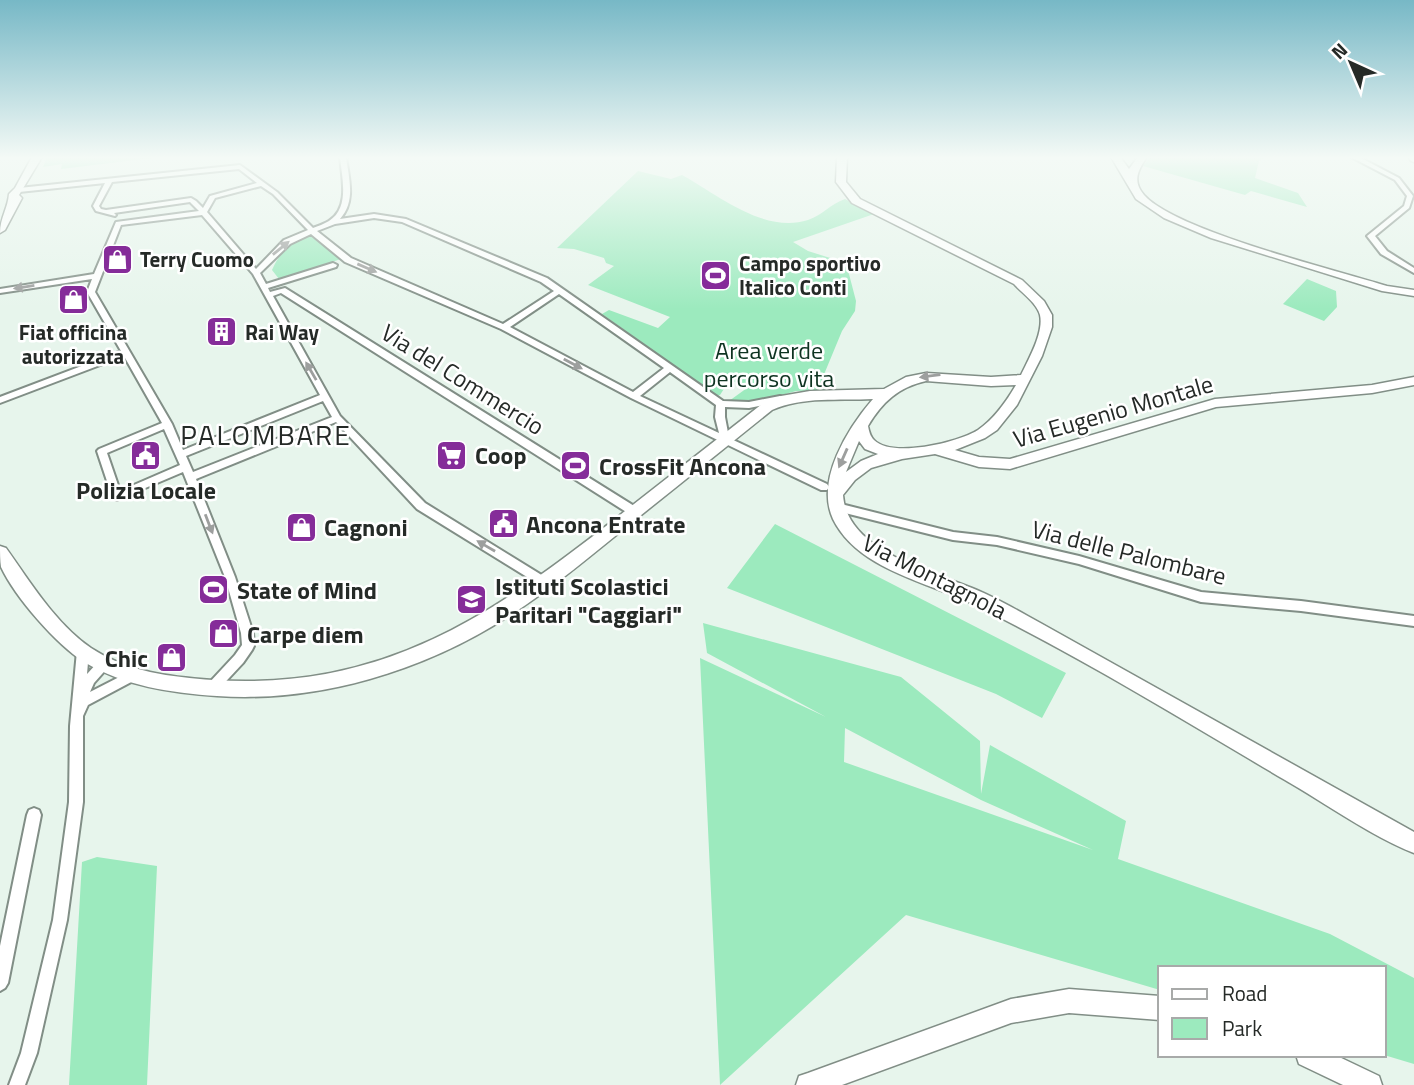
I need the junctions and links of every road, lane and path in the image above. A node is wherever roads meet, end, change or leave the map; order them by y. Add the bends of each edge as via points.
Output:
1 (12, 208) edge
2 (97, 208) edge
3 (138, 208) edge
4 (198, 208) edge
5 (206, 208) edge
6 (287, 208) edge
7 (348, 208) edge
8 (353, 208) edge
9 (869, 208) edge
10 (1153, 208) edge
11 (1406, 208) edge
12 (357, 210) junction
13 (108, 212) junction
14 (203, 213) junction
15 (348, 215) junction
16 (374, 216) junction
17 (118, 223) junction
18 (0, 230) edge
19 (310, 230) junction
20 (333, 265) dead end
21 (1414, 271) edge
22 (256, 272) junction
23 (97, 276) junction
24 (560, 290) junction
25 (0, 291) edge
26 (266, 291) junction
27 (1414, 293) edge
28 (503, 327) junction
29 (126, 352) junction
30 (669, 369) junction
31 (1024, 379) junction
32 (977, 380) junction
33 (1414, 381) edge
34 (886, 393) junction
35 (326, 396) junction
36 (634, 396) junction
37 (830, 396) junction
38 (782, 399) junction
39 (0, 400) edge
40 (721, 404) junction
41 (1002, 416) junction
42 (720, 417) junction
43 (337, 418) junction
44 (862, 423) junction
45 (167, 424) junction
46 (707, 432) junction
47 (972, 438) junction
48 (725, 440) junction
49 (933, 449) junction
50 (899, 453) junction
51 (180, 455) junction
52 (992, 464) junction
53 (188, 472) junction
54 (832, 496) junction
55 (635, 512) junction
56 (0, 552) edge
57 (544, 582) junction
58 (1414, 621) edge
59 (83, 651) junction
60 (104, 665) junction
61 (131, 676) junction
62 (212, 688) junction
63 (79, 708) junction
64 (34, 815) dead end
65 (1414, 843) edge
66 (0, 984) edge
67 (1158, 1008) edge
68 (1312, 1057) edge
69 (17, 1085) edge
70 (808, 1085) edge
71 (1370, 1085) edge

1 - 18 street
2 - 13 street
3 - 13 street
4 - 14 street
5 - 14 street
6 - 19 street, Via delle Palombare
7 - 15 street
8 - 12 street
9 - 31 street via 1002,273 1040,304 1046,327
10 - 27 street via 1188,226 1387,289
11 - 21 street via 1371,236 1387,255
12 - 15 street
12 - 16 street
13 - 17 street
14 - 17 street
14 - 22 street
15 - 16 street
15 - 19 street
16 - 24 street via 422,227
17 - 23 street
22 -> 19 street via 282,246
19 -> 28 street, Via delle Palombare via 348,260
20 - 26 street
22 - 26 street
23 -> 25 street
23 - 29 street via 91,292 94,302
24 - 28 street
24 - 30 street
35 -> 26 street
26 - 55 street, Via del Commercio via 282,290
28 -> 36 street, Via delle Palombare
29 - 39 street
29 - 45 street
30 - 36 street
30 - 40 street
31 - 32 street via 1006,383
31 - 41 street
32 -> 34 street via 949,375 919,377
32 - 41 street via 1003,401
33 - 52 street, Via Eugenio Montale via 1215,403 1019,463
34 - 37 street
34 - 44 street
35 - 43 street
35 - 51 street
36 - 46 street, Via delle Palombare
37 - 38 street
37 - 44 street via 850,406
38 - 40 street
38 - 48 street
40 - 42 street
41 - 47 street
42 - 46 street
42 - 48 street
43 - 53 street
57 -> 43 street via 421,506
44 - 50 street via 864,441 871,447
44 -> 54 street via 837,471
45 - 51 street
45 - 53 street via 102,451 117,496
46 - 48 street, Via delle Palombare
47 - 49 street
47 - 52 street, Via Eugenio Montale via 974,452
48 - 54 street, Via delle Palombare
48 - 55 street
49 - 50 street
49 - 52 street, Via Eugenio Montale
50 - 54 main road via 864,464
51 - 53 street
53 -> 62 street via 247,633 248,646
54 - 58 street, Via delle Palombare via 953,536 1079,560 1201,597
54 - 65 main road, Via Montagnola via 848,531 872,551 977,597 1096,660
55 - 57 street
56 - 59 street via 37,607
57 - 62 street via 461,636 357,675 287,686
59 - 60 street
59 - 63 street
60 - 61 street
60 - 63 street via 100,681
61 - 62 street
61 - 63 street
63 - 69 street via 76,802 60,920 29,1053
64 - 66 street
67 - 70 street via 1069,1001 1011,1011
68 - 71 street

